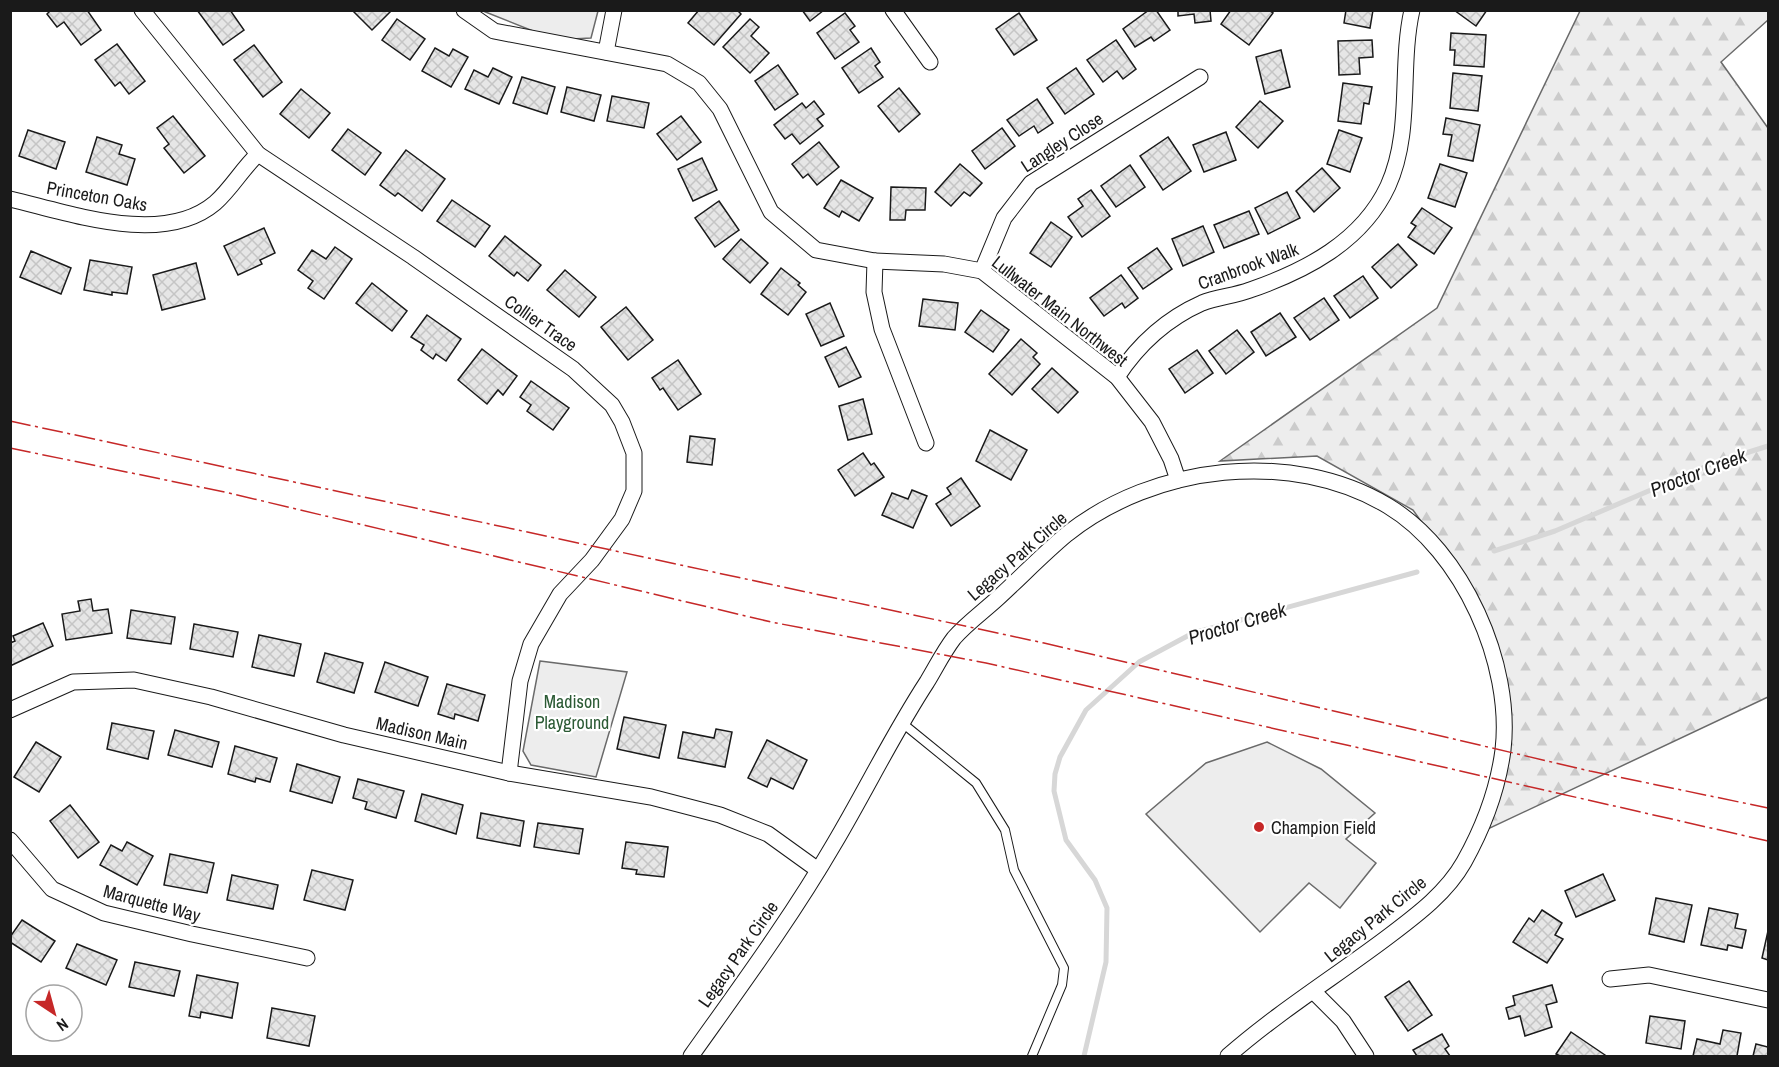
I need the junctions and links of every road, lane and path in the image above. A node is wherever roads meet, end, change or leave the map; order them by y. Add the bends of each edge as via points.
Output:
1 (142, 10) edge
2 (464, 10) edge
3 (614, 10) edge
4 (893, 10) edge
5 (1412, 10) edge
6 (606, 52) junction
7 (930, 62) dead end
8 (1200, 77) dead end
9 (258, 154) junction
10 (10, 199) edge
11 (875, 261) junction
12 (982, 271) junction
13 (1116, 377) junction
14 (926, 443) dead end
15 (1178, 480) junction
16 (10, 710) edge
17 (901, 722) junction
18 (508, 773) junction
19 (10, 840) edge
20 (818, 870) junction
21 (308, 958) dead end
22 (1610, 979) dead end
23 (1314, 992) junction
24 (1768, 1000) edge
25 (691, 1056) edge
26 (1032, 1056) edge
27 (1228, 1056) edge
28 (1366, 1056) edge

1 - 9 street, Collier Trace
2 - 6 street, Lullwater Main Northwest via 494,31
3 - 6 street
4 - 7 street
5 - 13 street, Cranbrook Walk via 1399,151 1375,210 1358,231 1317,261 1248,291 1208,301 1177,317 1135,351
6 - 11 street, Lullwater Main Northwest via 667,64 699,83 720,109 771,212 816,250
8 - 12 street, Langley Close via 1031,183 1004,218
9 - 10 street, Princeton Oaks via 215,203 188,219 146,227
9 - 18 street, Collier Trace via 573,369 612,405 630,439 634,491 622,519 592,560 560,594 531,644 520,681
11 - 12 street, Lullwater Main Northwest via 944,264
11 - 14 street via 874,292 882,329
12 - 13 street, Lullwater Main Northwest
13 - 15 street, Lullwater Main Northwest via 1152,422
15 - 17 street, Legacy Park Circle via 1119,502 1069,533 955,637
15 - 23 street, Legacy Park Circle via 1223,470 1280,473 1323,480 1391,508 1419,531 1456,576 1492,649 1501,698 1503,746 1494,790 1464,861 1439,895
16 - 18 street, Madison Main via 73,682 134,681
17 - 20 street, Legacy Park Circle
17 - 26 lane via 976,783 1005,830 1014,870 1064,968 1062,985
18 - 20 street, Madison Main via 651,797 720,815 768,834
19 - 21 street, Marquette Way via 52,889 104,912
20 - 25 street, Legacy Park Circle
22 - 24 street via 1649,975
23 - 27 street, Legacy Park Circle via 1272,1019
23 - 28 street via 1343,1021

